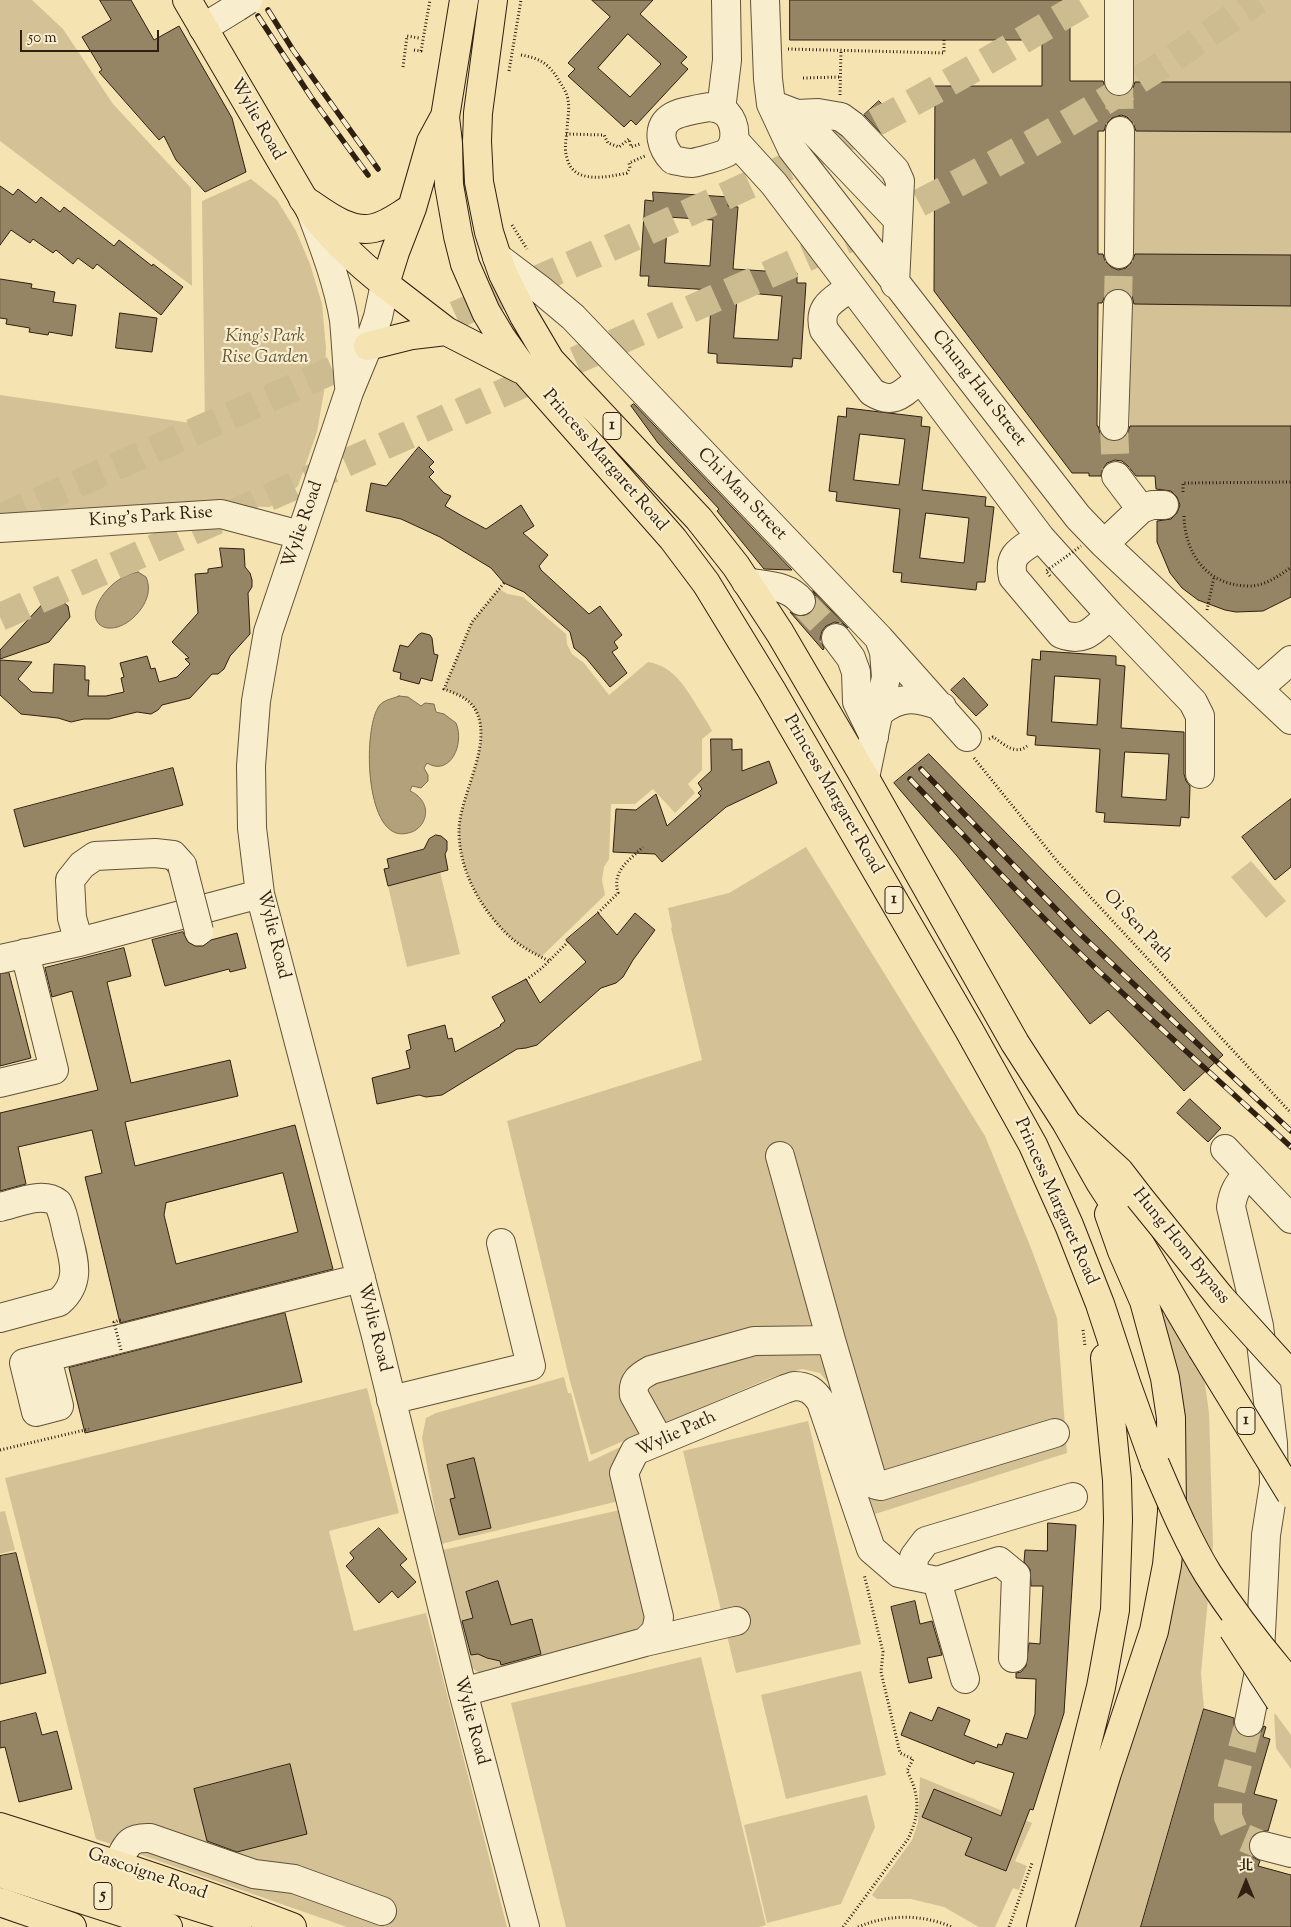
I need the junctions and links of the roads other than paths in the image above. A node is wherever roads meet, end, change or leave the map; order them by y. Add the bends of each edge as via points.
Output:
1 (187, 0) edge
2 (464, 0) edge
3 (493, 0) edge
4 (726, 0) edge
5 (765, 0) edge
6 (1119, 0) edge
7 (242, 4) edge
8 (203, 28) junction
9 (1119, 82) tunnel mouth
10 (771, 104) junction
11 (721, 110) junction
12 (445, 117) junction
13 (1120, 131) tunnel mouth
14 (734, 140) junction
15 (306, 205) junction
16 (412, 208) junction
17 (1119, 254) tunnel mouth
18 (497, 257) junction
19 (385, 284) junction
20 (896, 284) junction
21 (851, 287) junction
22 (1118, 304) tunnel mouth
23 (446, 331) junction
24 (368, 346) junction
25 (525, 371) junction
26 (920, 380) junction
27 (349, 392) junction
28 (1114, 426) tunnel mouth
29 (1116, 476) dead end
30 (0, 528) edge
31 (300, 535) junction
32 (1040, 537) junction
33 (1092, 545) junction
34 (813, 570) junction
35 (746, 582) junction
36 (1110, 615) junction
37 (836, 638) tunnel mouth
38 (879, 638) junction
39 (1291, 660) edge
40 (1258, 689) junction
41 (942, 707) junction
42 (1291, 720) edge
43 (877, 725) junction
44 (975, 743) road end
45 (1200, 774) dead end
46 (866, 778) junction
47 (260, 894) junction
48 (199, 931) dead end
49 (79, 942) junction
50 (12, 956) edge
51 (0, 1083) edge
52 (1066, 1122) junction
53 (1225, 1149) dead end
54 (780, 1156) dead end
55 (1248, 1174) junction
56 (1100, 1182) junction
57 (0, 1207) edge
58 (1291, 1219) edge
59 (501, 1243) dead end
60 (361, 1278) junction
61 (1100, 1304) junction
62 (0, 1318) edge
63 (830, 1340) junction
64 (47, 1358) dead end
65 (1291, 1375) edge
66 (391, 1400) junction
67 (1055, 1433) dead end
68 (659, 1440) junction
69 (1285, 1482) edge
70 (1073, 1497) dead end
71 (1208, 1573) junction
72 (925, 1578) junction
73 (736, 1621) dead end
74 (645, 1642) junction
75 (1012, 1658) dead end
76 (965, 1679) dead end
77 (1291, 1684) edge
78 (462, 1692) junction
79 (1291, 1716) edge
80 (1249, 1722) tunnel mouth
81 (0, 1827) edge
82 (0, 1845) edge
83 (1264, 1846) tunnel mouth
84 (1291, 1853) edge
85 (0, 1864) edge
86 (117, 1864) junction
87 (0, 1873) edge
88 (0, 1902) edge
89 (382, 1911) dead end
90 (72, 1927) edge
91 (168, 1927) edge
92 (206, 1927) edge
93 (237, 1927) edge
94 (292, 1927) edge
95 (525, 1927) edge
96 (1041, 1927) edge
97 (1060, 1927) edge

1 - 8 main road, Wylie Road
2 - 12 main road, Princess Margaret Road / 1
3 - 18 main road, Princess Margaret Road / 1 via 477,141 482,196
4 - 11 street via 727,60
5 - 10 street, Chung Hau Street
6 - 9 street
7 - 8 street
8 - 15 main road, Wylie Road
10 - 20 street, Chung Hau Street via 792,150
10 - 20 street via 818,110 840,117 852,125 895,170 900,181
11 - 14 street via 728,114 735,131
11 - 14 street via 709,107 671,117 664,125 662,144 672,160 693,163 725,153
12 - 16 main road via 431,142
12 - 25 main road, Princess Margaret Road / 1 via 449,184 465,264 486,312
13 - 17 street
14 - 21 street via 774,184
15 - 16 main road via 351,227 360,228 386,224
15 - 19 main road, Wylie Road via 328,233
15 - 27 street via 328,258 340,299
16 - 19 main road
18 - 34 street, Chi Man Street via 573,317
18 - 35 main road, Princess Margaret Road / 1 via 524,316 550,360 699,519
19 - 23 main road
19 - 24 street, Wylie Road
20 - 33 street, Chung Hau Street via 1078,517
21 - 26 street
21 - 26 street via 823,311 824,330 872,392 881,397 891,399 900,396
22 - 28 street
23 - 24 main road
23 - 25 main road
24 - 27 street, Wylie Road
25 - 61 main road, Princess Margaret Road / 1 via 673,539 706,583 752,657 1033,1145
26 - 32 street
27 - 31 street, Wylie Road
29 - 33 street via 1168,505
30 - 31 street, King's Park Rise via 221,514
31 - 47 street, Wylie Road via 268,632 256,701 251,766 252,828
32 - 36 street
32 - 36 street via 1015,554 1011,569 1013,577 1061,634 1081,638
33 - 40 street, Chung Hau Street
34 - 35 street via 814,585 800,599 785,589
34 - 38 street, Chi Man Street
35 - 46 main road, Princess Margaret Road / 1
36 - 45 street via 1197,710 1200,716
37 - 43 street via 851,658 856,672 857,702
38 - 41 street, Chi Man Street
38 - 43 street via 886,677
39 - 40 street
40 - 42 street, Chung Hau Street
41 - 43 street via 917,699 903,700 891,704
41 - 44 street, Chi Man Street
43 - 46 street
46 - 52 main road, Princess Margaret Road / 1 via 1015,1043
47 - 49 street
47 - 60 street, Wylie Road
48 - 49 street, bridge via 182,865 173,855 95,856 82,865 70,880 72,918
49 - 50 street
50 - 51 street via 54,1070
52 - 56 main road, Princess Margaret Road / 1
52 - 65 main road, Hung Hom Bypass, bridge via 1119,1171 1221,1298
53 - 55 street
54 - 63 street
55 - 58 street
55 - 69 street via 1232,1194 1231,1206 1259,1326 1273,1443
56 - 69 main road, Princess Margaret Road / 1, bridge
56 - 97 main road via 1122,1251 1144,1301 1165,1378 1170,1418 1172,1512 1167,1565 1154,1631
57 - 62 street via 44,1198 55,1200 68,1233 75,1270 71,1288 59,1302
59 - 66 street via 532,1366
60 - 64 street
60 - 66 street, Wylie Road
61 - 71 main road, Princess Margaret Road / 1, bridge via 1155,1464
61 - 96 main road via 1117,1480 1115,1610 1101,1687
63 - 67 street via 876,1485
63 - 68 street via 754,1341 644,1374 633,1386 634,1395
66 - 78 street, Wylie Road
68 - 72 street, Wylie Path via 785,1389 802,1386 810,1390 821,1402 871,1548 899,1573
68 - 74 street, Wylie Path via 635,1451 624,1473 659,1617 656,1631
69 - 80 street via 1266,1535 1259,1672
70 - 72 street via 926,1541 914,1557
71 - 77 main road, Princess Margaret Road / 1, bridge
71 - 79 main road, bridge via 1234,1630
72 - 75 street via 999,1561 1016,1575
72 - 76 street
73 - 74 street
74 - 78 street
78 - 95 street, Wylie Road
81 - 86 main road, Gascoigne Road
82 - 93 main road via 220,1914
83 - 84 street
85 - 92 main road, 5
86 - 89 street via 129,1842 138,1837 150,1838 254,1874 294,1879
86 - 94 main road, Gascoigne Road
87 - 91 main road, 5
88 - 90 main road

